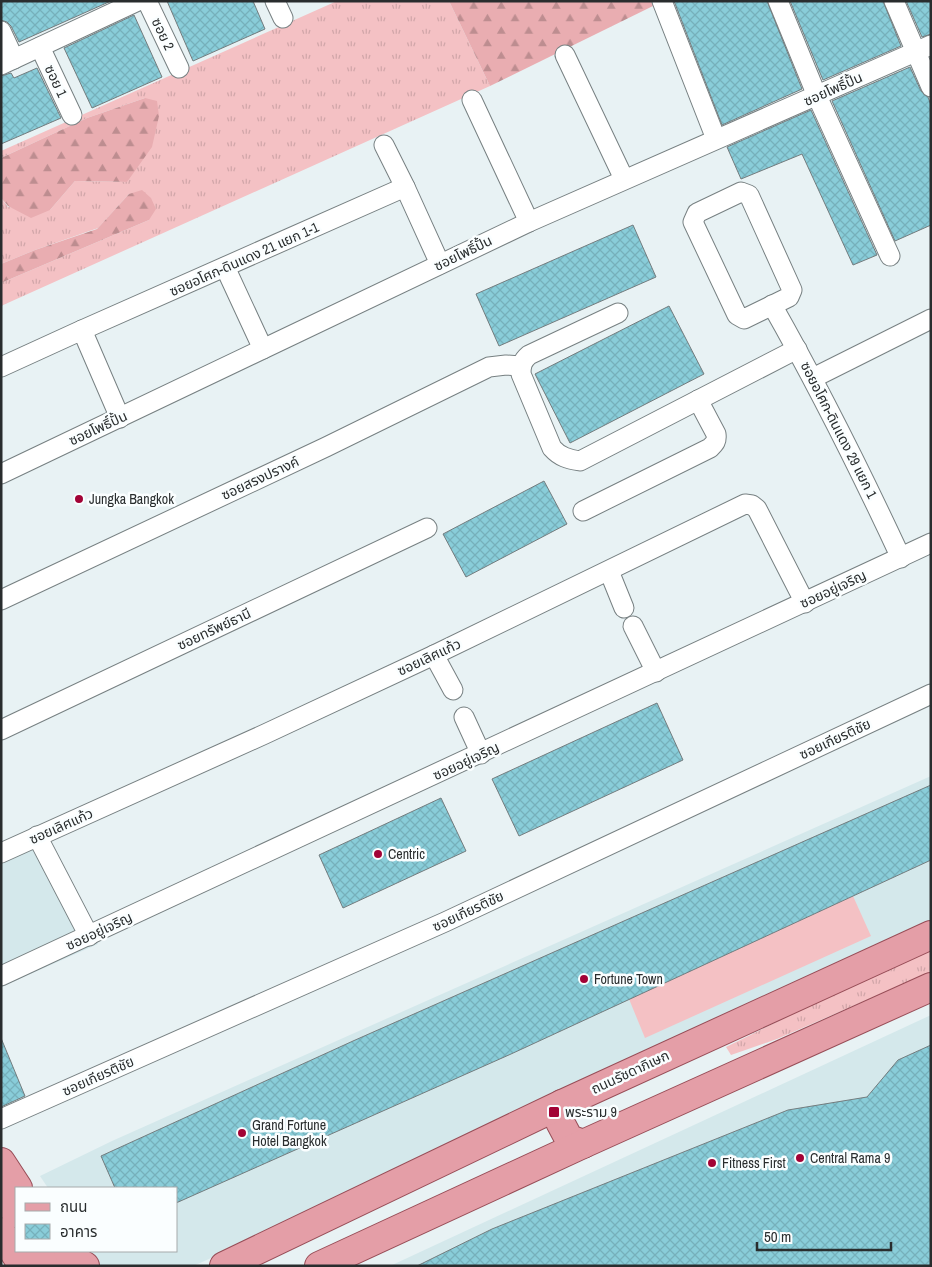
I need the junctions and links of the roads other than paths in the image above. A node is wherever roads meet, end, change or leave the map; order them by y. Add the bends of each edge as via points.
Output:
1 (138, 1) edge
2 (147, 1) edge
3 (662, 1) edge
4 (778, 1) edge
5 (894, 1) edge
6 (1, 31) edge
7 (40, 47) junction
8 (923, 48) edge
9 (565, 55) dead end
10 (8, 62) edge
11 (179, 68) dead end
12 (931, 87) edge
13 (816, 96) junction
14 (472, 100) dead end
15 (72, 115) dead end
16 (716, 139) junction
17 (384, 145) dead end
18 (624, 179) junction
19 (406, 187) junction
20 (529, 222) junction
21 (890, 256) dead end
22 (440, 264) junction
23 (225, 267) junction
24 (772, 305) junction
25 (618, 312) dead end
26 (931, 319) edge
27 (82, 330) junction
28 (263, 349) junction
29 (797, 349) junction
30 (521, 366) junction
31 (1, 367) edge
32 (813, 378) junction
33 (698, 400) junction
34 (120, 418) junction
35 (1, 474) edge
36 (583, 511) dead end
37 (427, 528) dead end
38 (931, 543) edge
39 (901, 558) junction
40 (610, 571) junction
41 (1, 600) edge
42 (805, 602) junction
43 (624, 608) dead end
44 (633, 626) dead end
45 (434, 655) junction
46 (656, 672) junction
47 (453, 690) dead end
48 (931, 694) edge
49 (464, 717) dead end
50 (1, 730) edge
51 (481, 754) junction
52 (38, 836) junction
53 (1, 853) edge
54 (931, 935) edge
55 (89, 936) junction
56 (1, 976) edge
57 (931, 987) edge
58 (562, 1104) junction
59 (1, 1119) edge
60 (583, 1144) junction
61 (1, 1162) edge
62 (17, 1187) edge
63 (1, 1190) edge
64 (15, 1212) edge
65 (1, 1232) edge
66 (41, 1252) edge
67 (59, 1252) edge
68 (69, 1252) edge
69 (23, 1266) edge
70 (50, 1266) edge
71 (68, 1266) edge
72 (84, 1266) edge
73 (224, 1266) edge
74 (319, 1266) edge

1 - 7 street
2 - 11 street, ซอย 2
3 - 16 street
4 - 13 street
5 - 8 street
6 - 10 street
7 - 10 street
7 - 15 street, ซอย 1
8 - 12 street
8 - 13 street, ซอยโพธิ์ปั้น
9 - 18 street
13 - 16 street, ซอยโพธิ์ปั้น
13 - 21 street
14 - 20 street
16 - 18 street, ซอยโพธิ์ปั้น
17 - 19 street
18 - 20 street, ซอยโพธิ์ปั้น
19 - 22 street
19 - 23 street, ซอยอโศก-ดินแดง 21 แยก 1-1
20 - 22 street, ซอยโพธิ์ปั้น
22 - 28 street, ซอยโพธิ์ปั้น
23 - 27 street, ซอยอโศก-ดินแดง 21 แยก 1-1
23 - 28 street
24 - 24 street via 744,319 737,315 693,222 697,213 741,192 749,195 792,290 789,297
24 - 29 street, ซอยอโศก-ดินแดง 29 แยก 1
25 - 30 street via 529,355
26 - 32 street
27 - 31 street, ซอยอโศก-ดินแดง 21 แยก 1-1
27 - 34 street
28 - 34 street, ซอยโพธิ์ปั้น
29 - 32 street, ซอยอโศก-ดินแดง 29 แยก 1
29 - 33 street
30 - 33 street via 521,374 552,448 569,460 580,460
30 - 41 street, ซอยสรงปรางค์ via 489,367
32 - 39 street, ซอยอโศก-ดินแดง 29 แยก 1
33 - 36 street via 716,434 717,439 710,448
34 - 35 street, ซอยโพธิ์ปั้น
37 - 50 street, ซอยทรัพย์ธานี
38 - 39 street, ซอยอยู่เจริญ
39 - 42 street, ซอยอยู่เจริญ
40 - 42 street, ซอยเลิศแก้ว via 745,504 752,504
40 - 43 street
40 - 45 street, ซอยเลิศแก้ว
42 - 46 street, ซอยอยู่เจริญ
44 - 46 street
45 - 47 street
45 - 52 street, ซอยเลิศแก้ว
46 - 51 street, ซอยอยู่เจริญ
48 - 59 street, ซอยเกียรติชัย via 445,922
49 - 51 street
51 - 55 street, ซอยอยู่เจริญ
52 - 53 street, ซอยเลิศแก้ว
52 - 55 street
54 - 58 main road, ถนนรัชดาภิเษก
55 - 56 street, ซอยอยู่เจริญ
57 - 60 main road
58 - 60 main road via 560,1122 569,1139
58 - 73 main road, ถนนรัชดาภิเษก
60 - 74 main road
61 - 62 main road
63 - 64 main road
65 - 69 main road
66 - 70 main road
67 - 71 main road
68 - 72 main road

